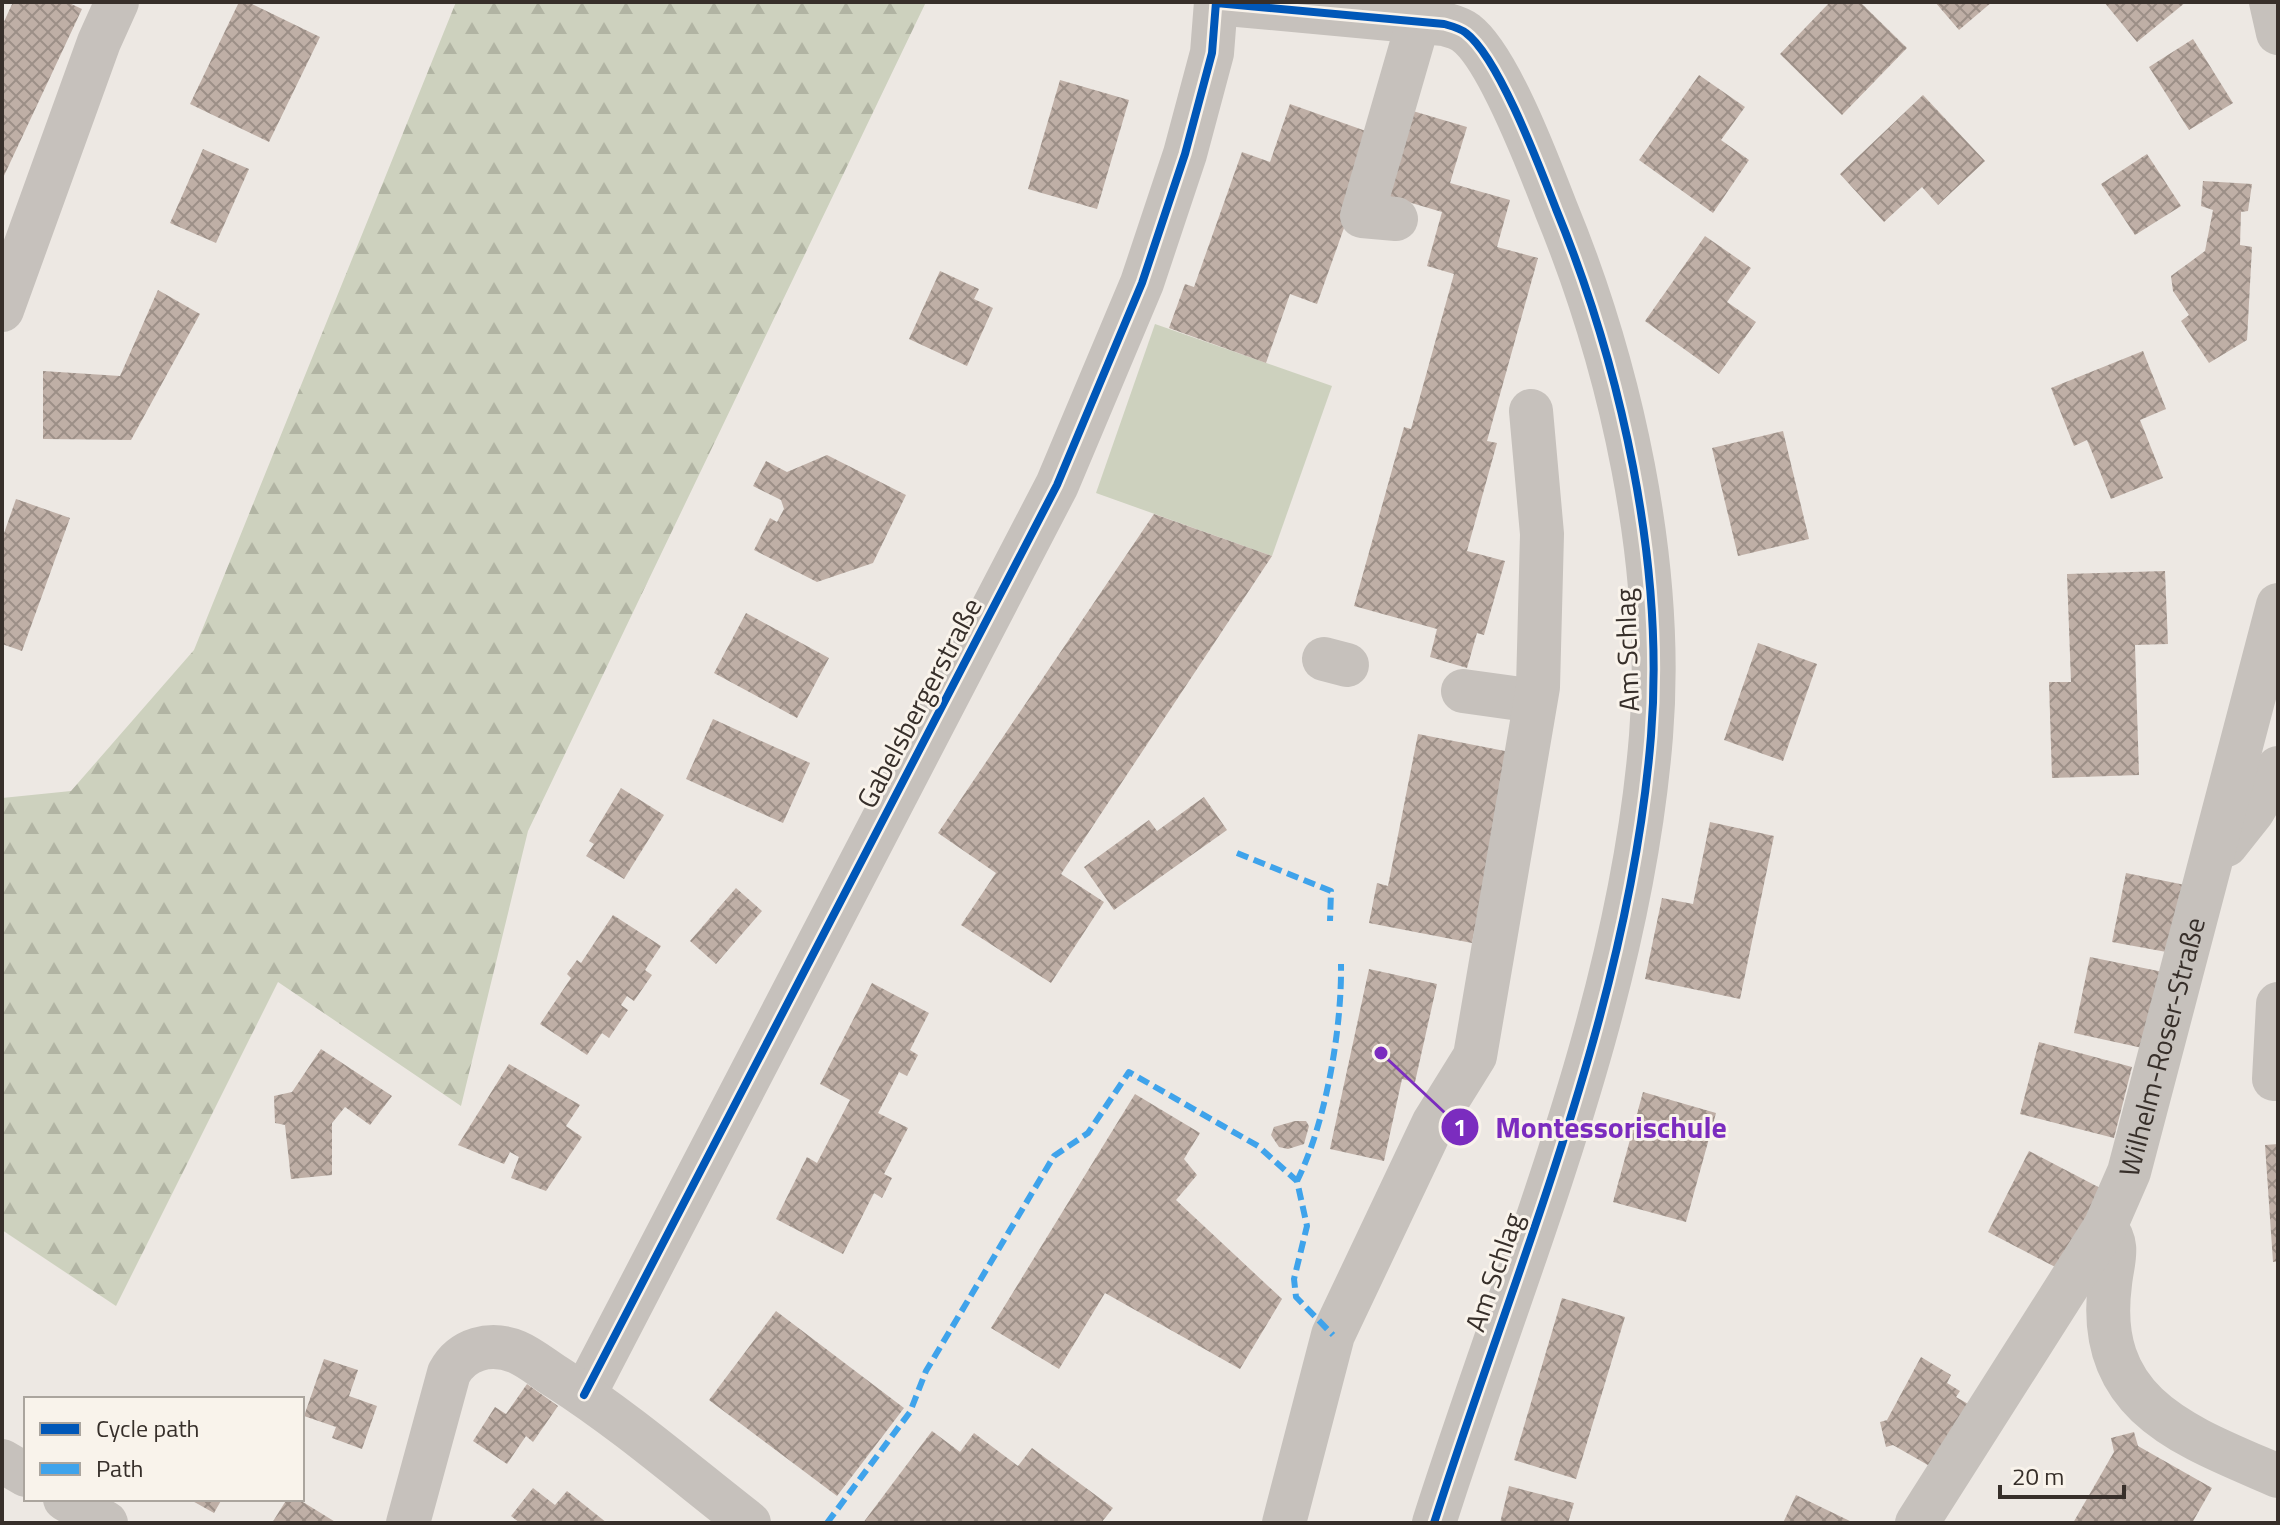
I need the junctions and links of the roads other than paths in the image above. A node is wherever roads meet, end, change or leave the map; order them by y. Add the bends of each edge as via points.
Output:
1 (117, 2) edge
2 (1216, 2) edge
3 (2271, 2) edge
4 (1464, 17) edge
5 (1419, 19) junction
6 (2278, 33) edge
7 (1396, 219) dead end
8 (2, 310) edge
9 (1531, 411) dead end
10 (2275, 645) edge
11 (1463, 691) dead end
12 (1535, 701) junction
13 (2278, 768) edge
14 (2210, 866) junction
15 (2278, 1004) edge
16 (2274, 1079) dead end
17 (2105, 1227) junction
18 (584, 1395) junction
19 (2, 1461) edge
20 (24, 1474) edge
21 (2278, 1476) edge
22 (68, 1501) edge
23 (106, 1523) edge
24 (408, 1523) edge
25 (749, 1523) edge
26 (1284, 1523) edge
27 (1434, 1523) edge
28 (1917, 1523) edge

1 - 8 street
2 - 5 street, Am Schlag
2 - 18 street, Gabelsbergerstraße via 1212,53 1185,154 1142,283 1057,485
3 - 6 street
4 - 5 street, Am Schlag
4 - 27 street, Am Schlag via 1530,145 1577,258 1613,373 1642,522 1651,634 1651,734 1639,833 1598,1028
5 - 7 street via 1362,216
9 - 12 street via 1542,534
10 - 14 street, Wilhelm-Roser-Straße
11 - 12 street
12 - 26 street via 1475,1056 1434,1122 1333,1335
13 - 14 street, Wilhelm-Roser-Straße
14 - 17 street, Wilhelm-Roser-Straße via 2129,1172
15 - 16 street
17 - 21 street via 2116,1246 2109,1346 2132,1387 2147,1407 2192,1439
17 - 28 street, Wilhelm-Roser-Straße
18 - 24 street via 516,1352 477,1349 457,1358 438,1406
18 - 25 street
19 - 20 street
22 - 23 street

